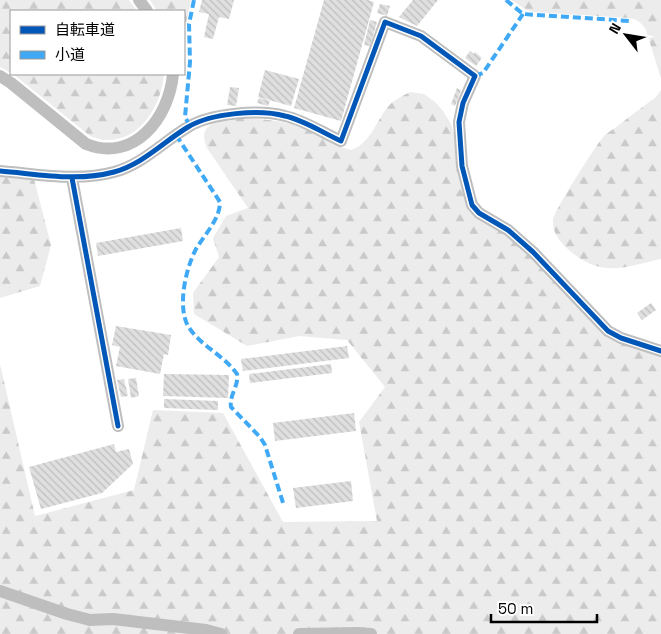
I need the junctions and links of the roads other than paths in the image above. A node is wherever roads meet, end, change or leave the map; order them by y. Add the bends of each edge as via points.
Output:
1 (172, 75) edge
2 (0, 76) edge
3 (109, 150) junction
4 (0, 171) edge
5 (116, 171) junction
6 (72, 178) junction
7 (661, 351) edge
8 (118, 426) dead end
9 (0, 591) edge
10 (222, 634) edge
11 (299, 634) edge
12 (371, 634) edge

1 - 3 street via 168,101 154,125 122,148
2 - 3 street via 86,144
3 - 5 street
4 - 6 street
5 - 6 street
5 - 7 street via 142,159 190,126 224,115 285,116 341,141 385,22 422,36 475,76 459,122 462,166 475,210 521,241 608,331
6 - 8 street
9 - 10 street via 90,620 123,620
11 - 12 street

